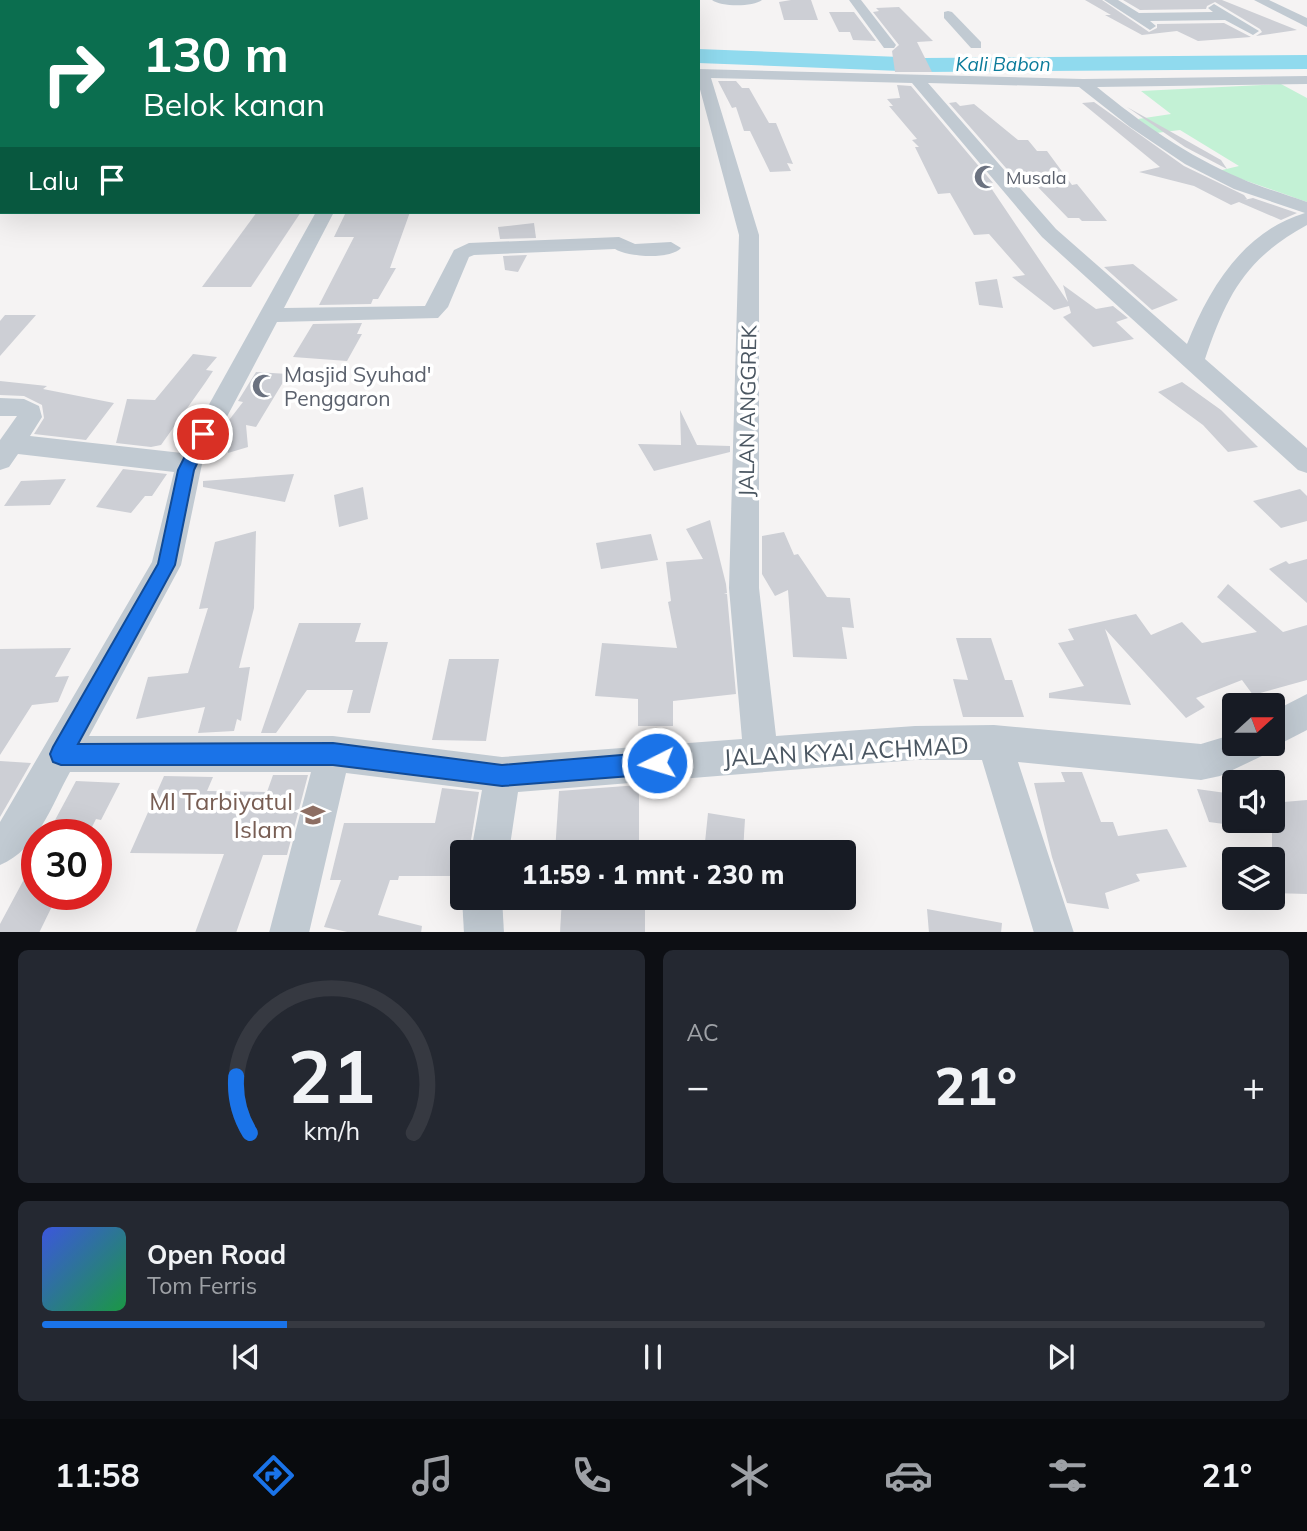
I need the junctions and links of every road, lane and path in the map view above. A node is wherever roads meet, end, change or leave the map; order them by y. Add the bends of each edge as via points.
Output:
1 (718, 0) edge
2 (756, 0) edge
3 (855, 0) edge
4 (1110, 0) edge
5 (1196, 0) edge
6 (1260, 0) edge
7 (948, 15) dead end
8 (1228, 16) junction
9 (1136, 17) junction
10 (1307, 23) edge
11 (1157, 31) dead end
12 (1228, 32) dead end
13 (890, 45) dead end
14 (976, 45) dead end
15 (701, 73) edge
16 (918, 80) junction
17 (1307, 80) edge
18 (1284, 81) junction
19 (1083, 83) junction
20 (1307, 93) edge
21 (1307, 208) edge
22 (324, 214) edge
23 (1307, 218) edge
24 (671, 248) dead end
25 (270, 314) junction
26 (1193, 359) junction
27 (0, 407) edge
28 (7, 452) edge
29 (1307, 463) edge
30 (188, 464) junction
31 (994, 742) junction
32 (61, 754) junction
33 (333, 754) junction
34 (761, 755) junction
35 (1224, 756) edge
36 (502, 775) junction
37 (492, 840) edge
38 (0, 846) edge
39 (483, 910) edge
40 (289, 932) edge
41 (484, 932) edge
42 (1054, 932) edge

1 - 2 street
3 - 13 street
4 - 9 street
5 - 8 street
6 - 10 street
7 - 14 street
8 - 9 street
8 - 12 street via 1254,30
9 - 11 street
15 - 16 street
15 - 34 street, JALAN ANGGREK via 750,235 744,588
16 - 19 street
16 - 26 street via 1035,219 1105,286
17 - 18 street
18 - 19 street
18 - 20 street
19 - 21 street via 1129,121 1202,166 1233,183
22 - 25 street
23 - 26 street via 1237,266 1215,300
24 - 25 street via 628,249 606,243 469,249 461,254 430,313
25 - 30 street
26 - 29 street
27 - 28 street via 30,412
28 - 30 street
30 - 32 street via 166,565
31 - 34 street, JALAN KYAI ACHMAD via 888,744
31 - 35 street, JALAN KYAI ACHMAD via 1201,762
31 - 42 street
32 - 33 street, JALAN KYAI ACHMAD
32 - 38 street via 16,833
33 - 36 street, JALAN KYAI ACHMAD
33 - 40 street
34 - 36 street, JALAN KYAI ACHMAD
36 - 37 street
39 - 41 street

